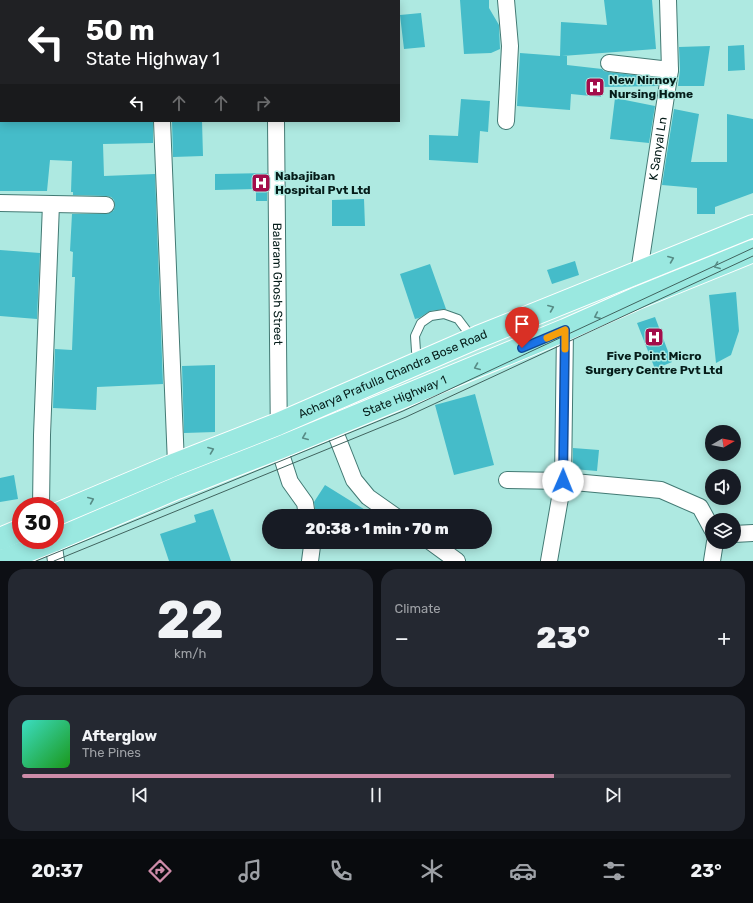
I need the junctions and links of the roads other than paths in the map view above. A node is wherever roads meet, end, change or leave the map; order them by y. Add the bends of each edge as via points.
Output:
1 (506, 0) edge
2 (668, 0) edge
3 (609, 63) dead end
4 (670, 70) junction
5 (506, 121) dead end
6 (162, 122) edge
7 (276, 122) edge
8 (0, 203) edge
9 (51, 204) junction
10 (106, 205) dead end
11 (753, 226) edge
12 (753, 251) edge
13 (639, 272) junction
14 (649, 293) junction
15 (565, 330) junction
16 (474, 339) junction
17 (419, 363) junction
18 (324, 404) junction
19 (278, 424) junction
20 (333, 426) junction
21 (279, 448) junction
22 (176, 464) junction
23 (508, 480) dead end
24 (563, 481) junction
25 (41, 497) edge
26 (306, 509) edge
27 (384, 509) edge
28 (64, 511) edge
29 (705, 516) edge
30 (753, 533) edge
31 (12, 534) edge
32 (741, 534) edge
33 (64, 536) edge
34 (0, 539) edge
35 (32, 549) edge
36 (55, 549) edge
37 (312, 549) edge
38 (441, 549) edge
39 (714, 549) edge
40 (2, 561) edge
41 (56, 561) edge
42 (310, 561) edge
43 (458, 561) edge
44 (549, 561) edge
45 (712, 561) edge

1 - 5 street via 510,46
2 - 4 street, K Sanyal Ln
3 - 4 street
4 - 13 street, K Sanyal Ln
6 - 22 street
7 - 19 street, Balaram Ghosh Street
8 - 9 street
9 - 10 street
9 - 25 street
13 -> 11 main road, Acharya Prafulla Chandra Bose Road
12 -> 14 main road, State Highway 1
13 - 14 street
16 -> 13 main road, Acharya Prafulla Chandra Bose Road
14 -> 15 main road, State Highway 1
15 -> 20 main road, State Highway 1
15 - 24 street
16 - 17 main road, Acharya Prafulla Chandra Bose Road
16 - 17 lane via 458,319 444,314 431,316 421,323 415,336
17 - 18 main road, Acharya Prafulla Chandra Bose Road
18 - 19 main road, Acharya Prafulla Chandra Bose Road
18 - 20 street
19 - 21 street, Balaram Ghosh Street
22 -> 19 main road, Acharya Prafulla Chandra Bose Road
20 -> 21 main road, State Highway 1
20 - 27 street via 354,480 368,497
21 - 26 street, Balaram Ghosh Street via 290,482
21 - 33 main road, State Highway 1
28 -> 22 main road, Acharya Prafulla Chandra Bose Road
23 - 24 street
24 - 29 street via 661,490 700,507
24 - 44 street
30 - 32 street
31 - 34 main road
35 - 40 main road, State Highway 1
36 - 41 street
37 - 42 street
38 - 43 street
39 - 45 street

